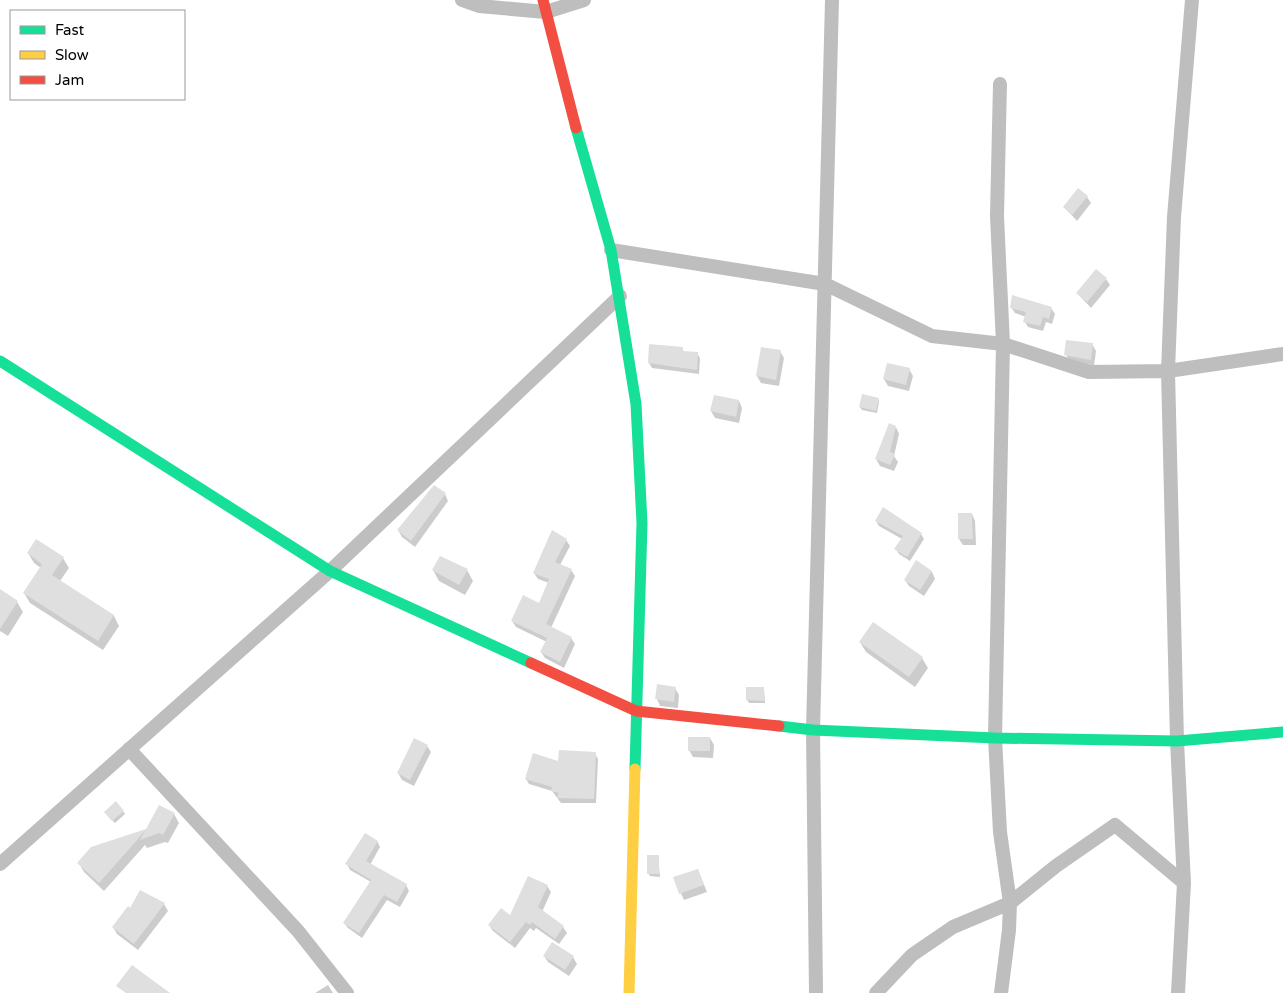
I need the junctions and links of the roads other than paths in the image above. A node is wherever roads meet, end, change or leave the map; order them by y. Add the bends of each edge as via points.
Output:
1 (462, 0) edge
2 (584, 0) edge
3 (832, 0) edge
4 (1192, 0) edge
5 (545, 6) edge
6 (1000, 84) dead end
7 (611, 250) junction
8 (825, 284) junction
9 (620, 296) junction
10 (1003, 344) junction
11 (1283, 354) edge
12 (0, 361) edge
13 (1168, 371) junction
14 (330, 571) junction
15 (636, 712) junction
16 (813, 730) junction
17 (1283, 732) edge
18 (995, 738) junction
19 (1177, 741) junction
20 (128, 750) junction
21 (0, 864) edge
22 (1184, 883) junction
23 (1010, 903) junction
24 (347, 993) edge
25 (629, 993) edge
26 (816, 993) edge
27 (876, 993) edge
28 (1001, 993) edge
29 (1178, 993) edge

1 - 5 street via 479,6
2 - 5 street
3 - 8 street
4 - 13 street via 1174,217
5 - 7 main road
6 - 10 street via 997,216
7 - 8 street
7 - 9 main road
8 - 10 street via 932,336
8 - 16 street
9 - 14 street
9 - 15 main road via 636,404 642,523
10 - 13 street via 1089,372
10 - 18 street
11 - 13 street
12 - 14 main road
13 - 19 street
14 - 15 main road
14 - 20 street
15 - 16 main road
15 - 25 main road
16 - 18 main road
16 - 26 street
17 - 19 main road
18 - 19 main road
18 - 23 street via 1000,832
19 - 22 street
20 - 21 street
20 - 24 street via 298,931
22 - 23 street via 1115,825
22 - 29 street
23 - 27 street via 953,927 912,955
23 - 28 street

